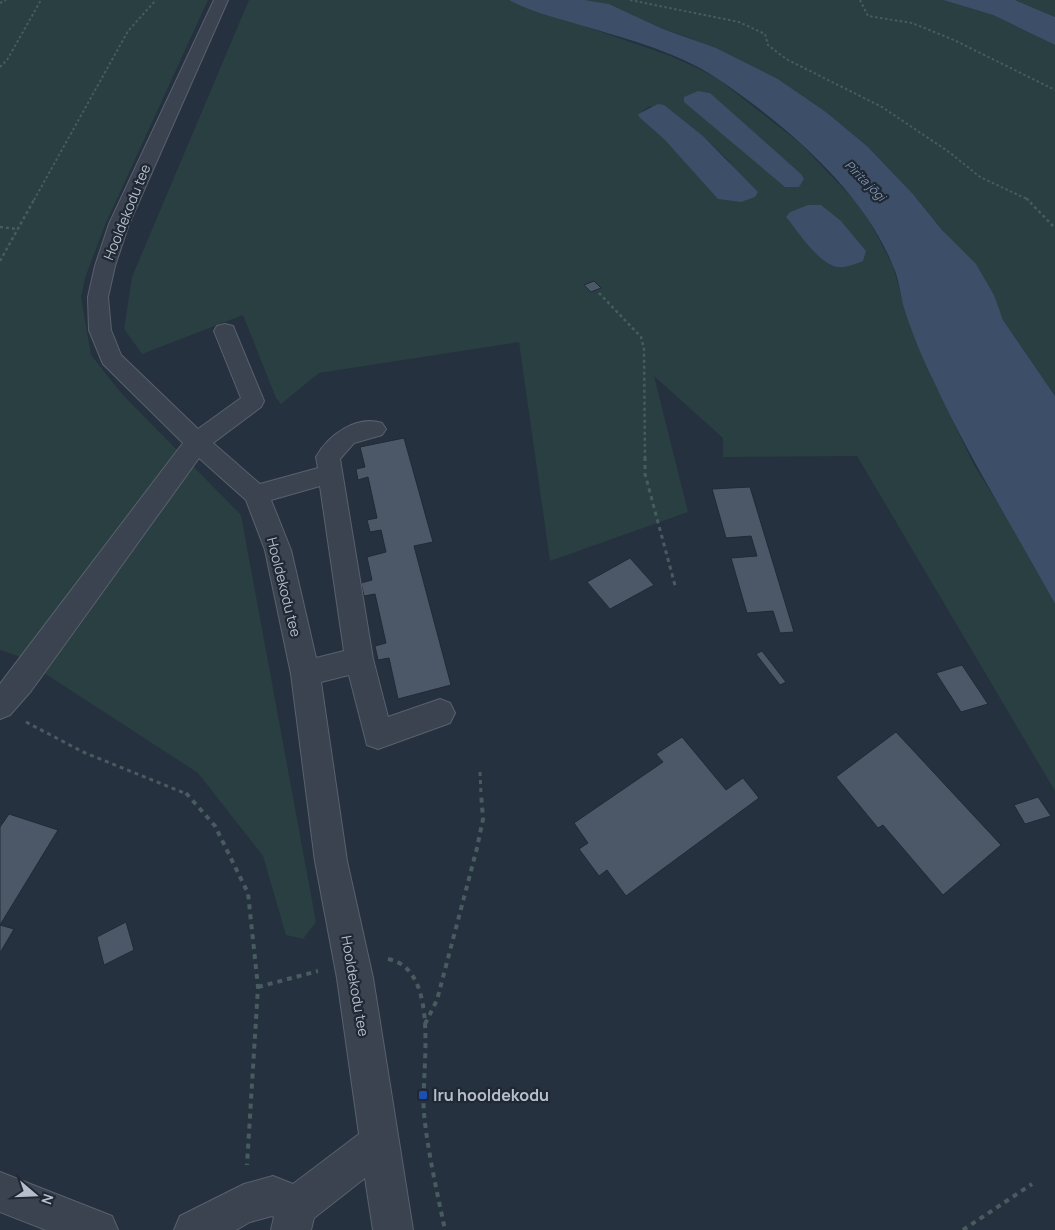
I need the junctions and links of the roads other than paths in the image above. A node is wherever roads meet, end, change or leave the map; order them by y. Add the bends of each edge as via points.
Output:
1 (221, 0) edge
2 (225, 331) dead end
3 (374, 428) dead end
4 (197, 442) junction
5 (330, 474) junction
6 (256, 495) junction
7 (359, 659) junction
8 (305, 674) junction
9 (10, 712) edge
10 (440, 713) dead end
11 (380, 1142) junction
12 (0, 1192) edge
13 (294, 1219) edge
14 (98, 1230) edge
15 (194, 1230) edge
16 (392, 1230) edge

1 - 4 street, Hooldekodu tee via 119,224 98,297 100,330 111,359
2 - 4 street via 253,401
3 - 5 street via 346,436 328,457
4 - 6 street, Hooldekodu tee
4 - 9 street via 22,682
5 - 6 street
5 - 7 street
6 - 8 street, Hooldekodu tee via 278,550
7 - 8 street
7 - 10 street via 378,735
8 - 11 street, Hooldekodu tee via 331,861 352,962
11 - 13 street
11 - 16 street, Hooldekodu tee
12 - 14 street
13 - 15 street via 273,1196 244,1204

